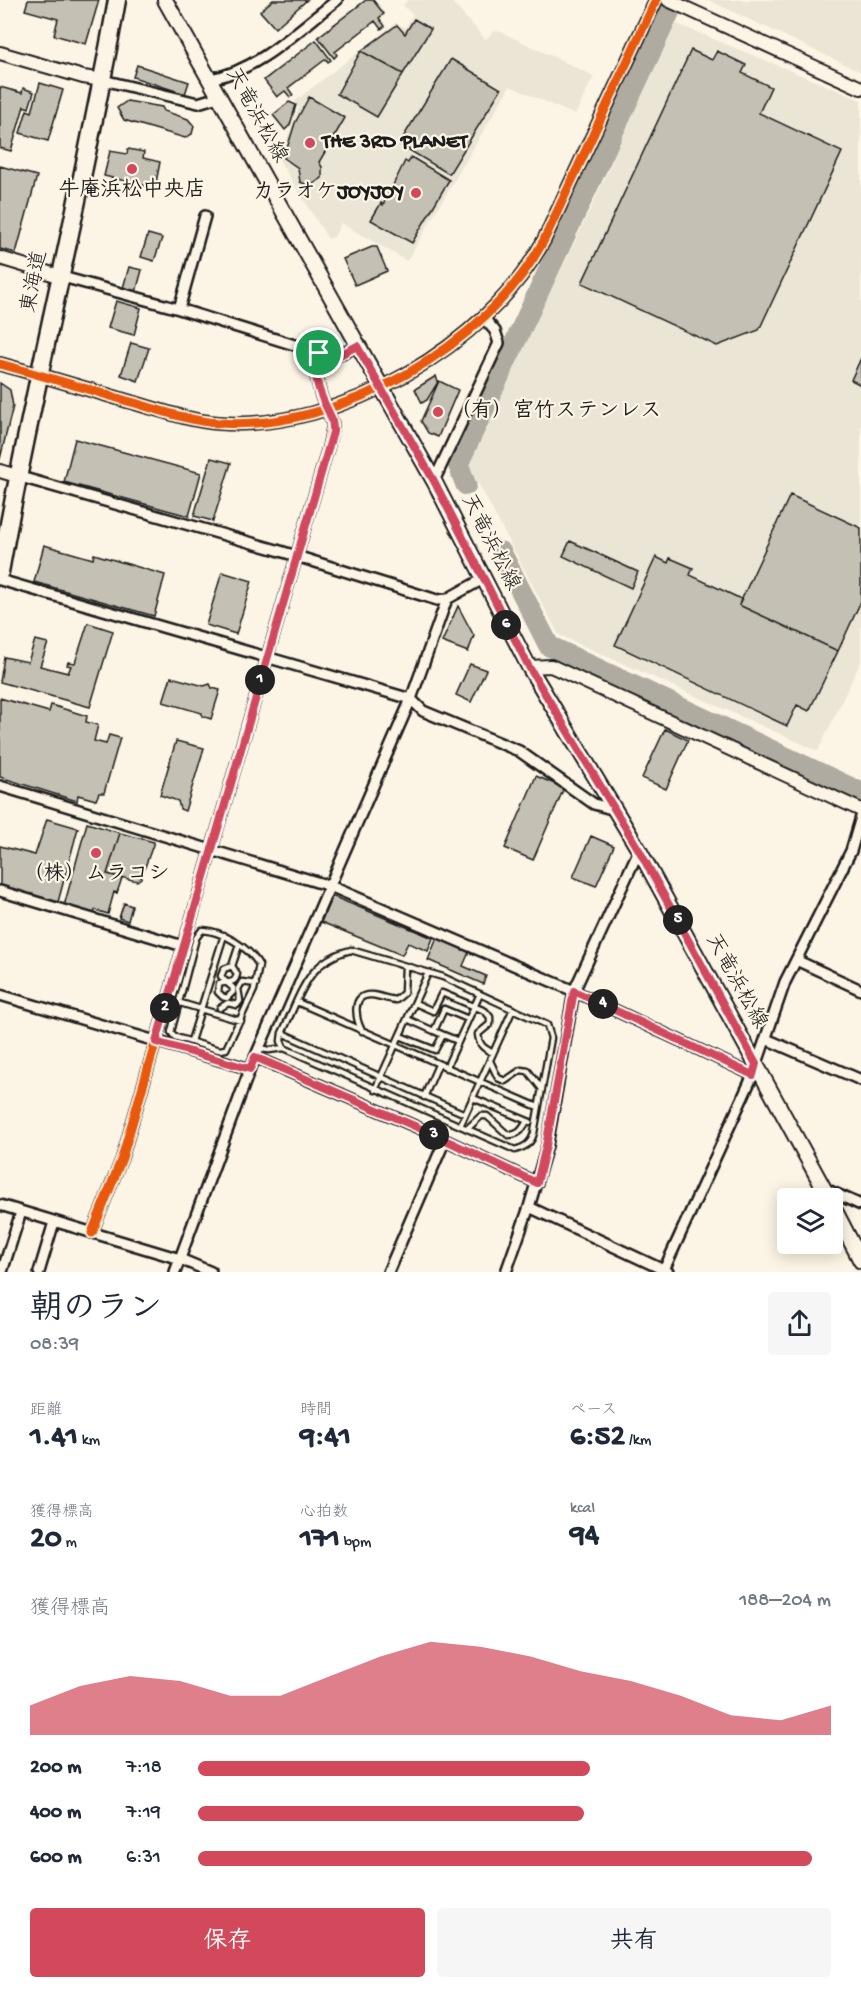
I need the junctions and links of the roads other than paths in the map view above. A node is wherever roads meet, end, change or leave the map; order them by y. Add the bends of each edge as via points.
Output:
1 (117, 0) edge
2 (165, 0) edge
3 (337, 0) edge
4 (656, 0) edge
5 (668, 0) edge
6 (0, 53) edge
7 (210, 79) junction
8 (103, 80) junction
9 (861, 88) edge
10 (221, 96) junction
11 (205, 216) dead end
12 (0, 258) edge
13 (59, 276) junction
14 (179, 309) junction
15 (483, 317) junction
16 (357, 346) junction
17 (319, 353) junction
18 (0, 364) edge
19 (41, 376) junction
20 (380, 387) junction
21 (328, 410) junction
22 (0, 471) edge
23 (17, 476) junction
24 (434, 481) junction
25 (295, 556) junction
26 (0, 572) edge
27 (483, 579) junction
28 (0, 580) edge
29 (447, 599) junction
30 (266, 659) junction
31 (529, 667) junction
32 (411, 699) junction
33 (0, 786) edge
34 (860, 809) edge
35 (615, 810) junction
36 (639, 850) junction
37 (210, 851) junction
38 (330, 886) junction
39 (0, 891) edge
40 (224, 935) junction
41 (238, 945) junction
42 (183, 946) junction
43 (796, 960) junction
44 (232, 966) junction
45 (405, 966) junction
46 (428, 973) junction
47 (228, 982) junction
48 (256, 984) junction
49 (861, 990) edge
50 (574, 991) junction
51 (480, 994) junction
52 (0, 995) edge
53 (223, 997) junction
54 (177, 1002) junction
55 (297, 1002) junction
56 (415, 1003) junction
57 (474, 1006) junction
58 (220, 1008) junction
59 (513, 1008) junction
60 (201, 1009) junction
61 (218, 1014) junction
62 (407, 1019) junction
63 (468, 1019) junction
64 (241, 1021) junction
65 (362, 1031) junction
66 (434, 1031) junction
67 (282, 1033) junction
68 (443, 1035) junction
69 (400, 1036) junction
70 (766, 1039) junction
71 (191, 1041) junction
72 (458, 1041) junction
73 (156, 1042) junction
74 (395, 1046) junction
75 (284, 1048) junction
76 (257, 1052) junction
77 (493, 1053) junction
78 (490, 1061) junction
79 (438, 1065) junction
80 (446, 1068) junction
81 (250, 1069) junction
82 (754, 1070) junction
83 (381, 1078) junction
84 (861, 1080) edge
85 (480, 1082) junction
86 (542, 1089) junction
87 (375, 1090) junction
88 (424, 1097) junction
89 (473, 1098) junction
90 (538, 1107) junction
91 (465, 1114) junction
92 (527, 1121) junction
93 (535, 1125) junction
94 (460, 1126) junction
95 (467, 1130) junction
96 (445, 1140) junction
97 (537, 1183) junction
98 (823, 1188) edge
99 (843, 1198) edge
100 (861, 1204) edge
101 (0, 1205) edge
102 (529, 1207) junction
103 (21, 1212) junction
104 (54, 1222) junction
105 (843, 1227) edge
106 (92, 1233) junction
107 (180, 1259) junction
108 (861, 1262) edge
109 (665, 1271) edge
110 (2, 1272) edge
111 (39, 1272) edge
112 (175, 1272) edge
113 (211, 1272) edge
114 (388, 1272) edge
115 (506, 1272) edge

1 - 8 highway, 東海道
2 - 7 main road, 天竜浜松線
3 - 7 street via 263,56 231,75
4 - 15 street via 536,254
5 - 9 street
6 - 8 street
7 - 10 main road, 天竜浜松線
8 - 10 street via 198,103
8 - 13 highway, 東海道
10 - 16 main road, 天竜浜松線
11 - 14 street
12 - 13 street
13 - 14 street
13 - 19 highway, 東海道
14 - 17 street
15 - 20 street via 448,347
15 - 24 street via 499,343
16 - 17 street via 340,355
16 - 20 main road, 天竜浜松線
17 - 21 street via 315,371
18 - 19 street
19 - 21 street via 207,422 263,423
19 - 23 highway, 東海道
20 - 21 street
20 - 24 main road, 天竜浜松線
21 - 25 street via 333,432
22 - 23 street
23 - 25 street
23 - 26 highway, 東海道
24 - 27 main road, 天竜浜松線
25 - 29 street via 437,600
25 - 30 street
27 - 29 street
27 - 31 main road, 天竜浜松線
28 - 30 street
29 - 32 street
30 - 32 street
30 - 37 street
31 - 34 street via 551,666
31 - 35 main road, 天竜浜松線
32 - 35 street via 423,711 519,751 594,804
32 - 38 street
33 - 37 street
34 - 43 street via 851,851
35 - 36 main road, 天竜浜松線
36 - 50 street
36 - 82 main road, 天竜浜松線
37 - 38 street
37 - 42 street
38 - 50 street
38 - 76 street
39 - 42 street
40 - 41 lane
40 - 54 lane via 208,930 198,932
40 - 60 lane
41 - 44 lane
41 - 48 lane via 254,956 259,965
42 - 73 street
43 - 49 street
43 - 70 street
44 - 47 lane via 236,979
44 - 47 lane via 221,976
45 - 46 lane
45 - 55 lane via 351,950 332,955 314,971
45 - 65 lane via 404,993 396,1000 372,995 363,997 356,1005 355,1020
46 - 51 lane
46 - 56 lane
47 - 53 lane via 219,984
47 - 53 lane via 233,992
48 - 58 lane via 242,982 237,1005 228,1003
48 - 64 lane
50 - 82 street
50 - 97 street
51 - 57 lane
51 - 59 lane
52 - 73 street
53 - 58 lane
54 - 60 lane
54 - 71 lane via 171,1032
55 - 65 lane
55 - 67 lane
56 - 57 lane via 433,1011 442,993
56 - 62 lane
57 - 63 lane
57 - 77 lane via 490,1017 490,1024 478,1034 478,1041
58 - 61 lane
59 - 77 lane
59 - 86 lane via 541,1021 549,1032
60 - 61 lane
60 - 71 lane
61 - 64 lane
62 - 66 lane
62 - 69 lane
63 - 66 lane via 444,1009
63 - 72 lane
64 - 71 lane via 226,1049
65 - 74 lane
66 - 68 lane
67 - 75 lane
67 - 83 lane
68 - 69 lane via 435,1050
68 - 72 lane
69 - 74 lane
70 - 82 street
70 - 84 street
72 - 80 lane
73 - 81 street
73 - 106 street via 122,1158
74 - 79 lane
74 - 83 lane
75 - 76 lane
75 - 87 lane
76 - 81 street
76 - 96 street
77 - 78 lane
78 - 85 lane
78 - 86 lane via 498,1078 505,1081 521,1070 528,1071
79 - 80 lane
79 - 88 lane
80 - 85 lane
81 - 107 street
82 - 98 main road, 天竜浜松線
82 - 109 street
83 - 87 lane
83 - 88 lane
85 - 89 lane
85 - 90 lane
86 - 90 lane
87 - 94 lane
88 - 91 lane
89 - 91 lane
89 - 92 lane
90 - 93 lane
91 - 94 lane
92 - 93 lane
92 - 95 lane via 515,1135 508,1135 487,1116 481,1116
93 - 95 lane via 532,1140 515,1150
94 - 95 lane
96 - 97 street
96 - 114 street
97 - 102 street
99 - 100 street
101 - 103 street
102 - 109 street
102 - 115 street
103 - 104 street
103 - 110 street
104 - 106 street
104 - 111 street
105 - 108 main road
106 - 107 street
107 - 112 street
107 - 113 street

